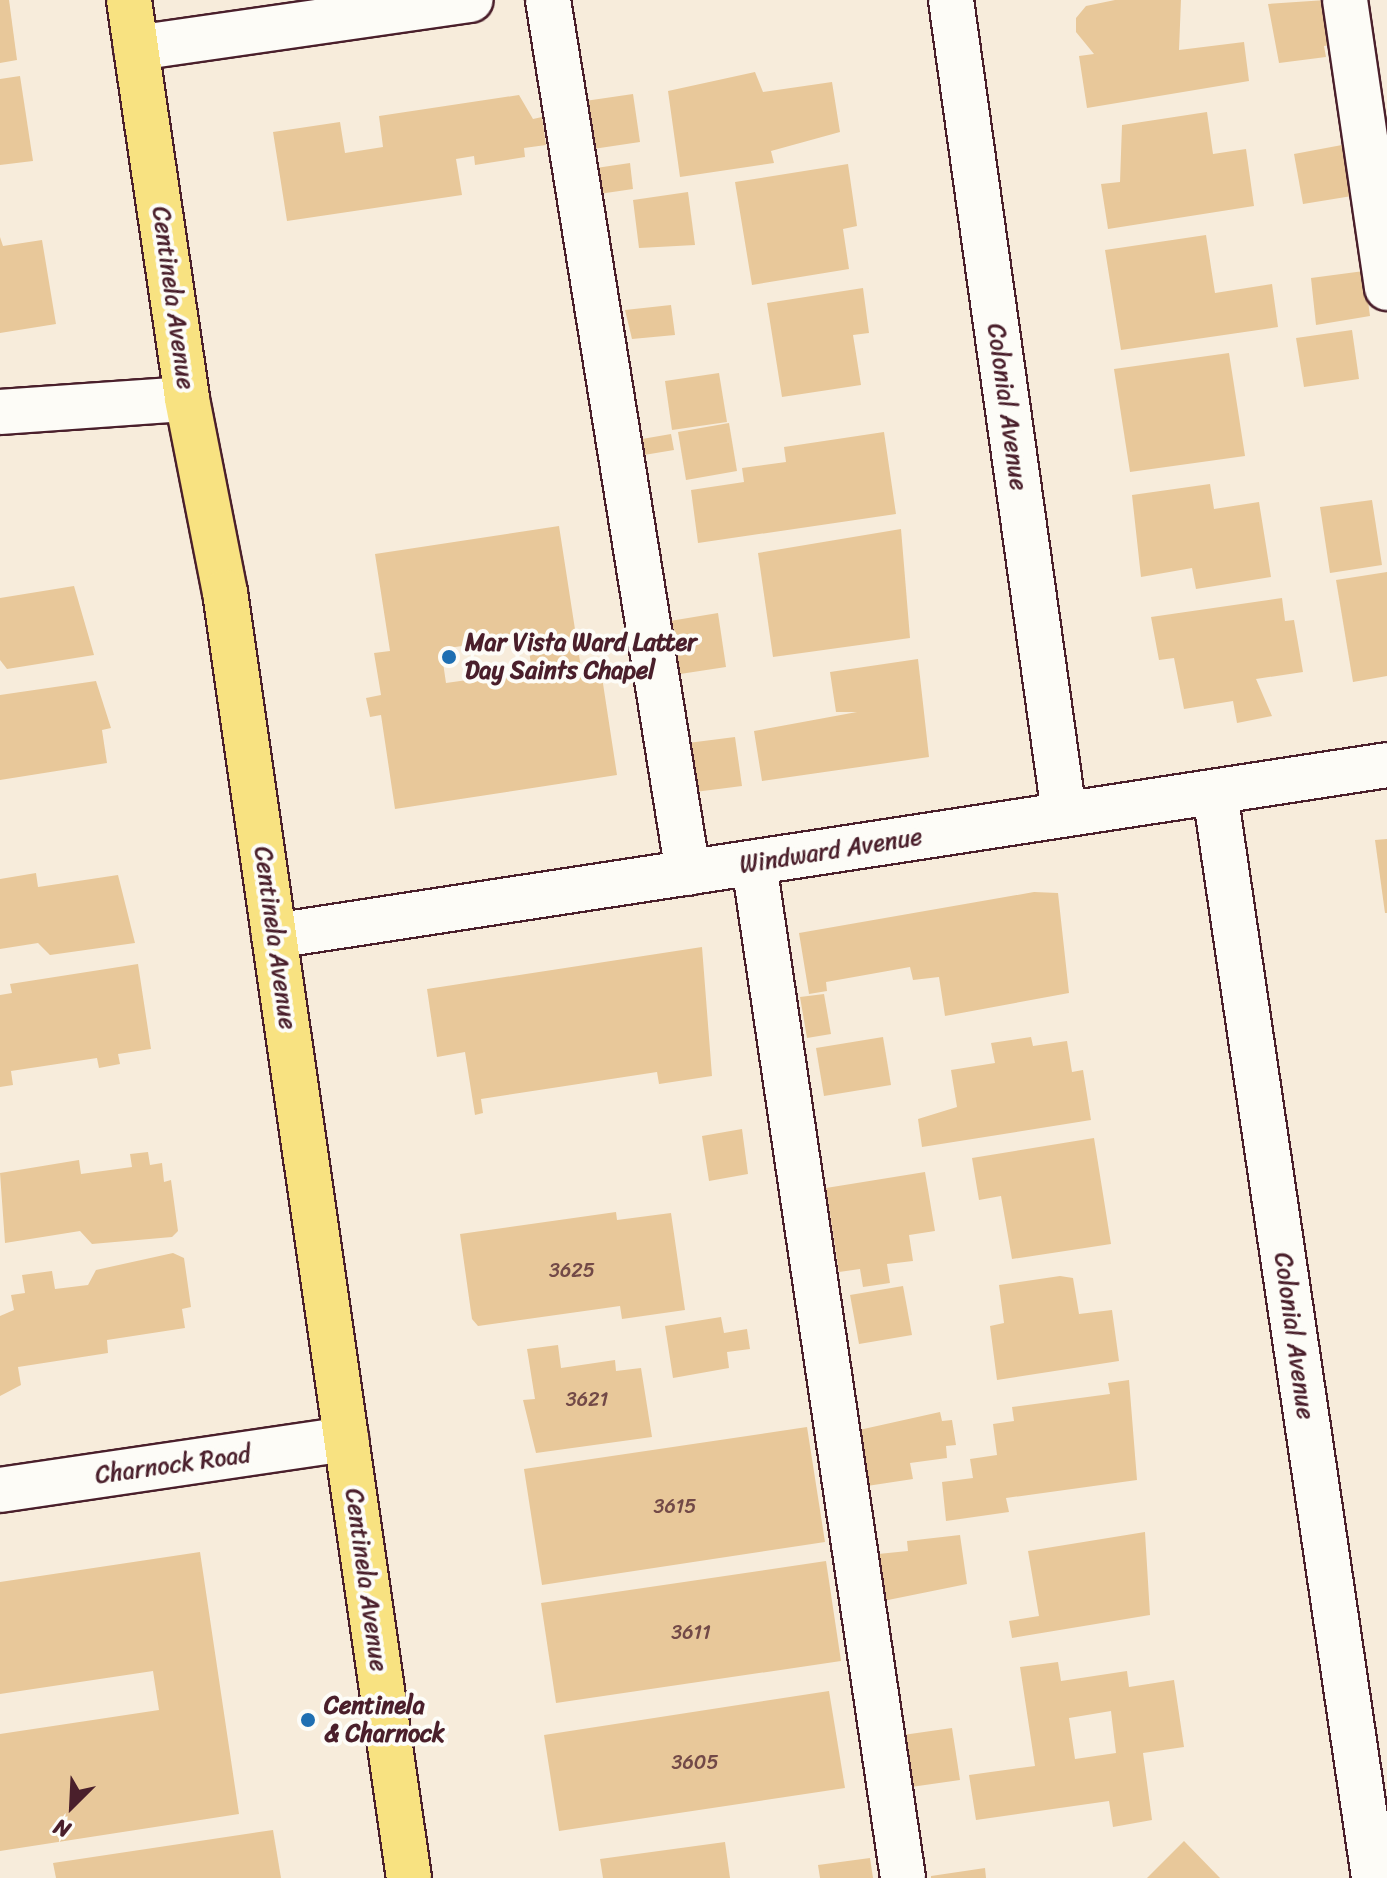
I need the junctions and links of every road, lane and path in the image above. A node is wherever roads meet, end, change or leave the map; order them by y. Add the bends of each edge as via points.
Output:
1 (129, 0) edge
2 (471, 0) edge
3 (548, 0) edge
4 (951, 0) edge
5 (1345, 0) edge
6 (136, 48) junction
7 (1387, 288) edge
8 (187, 399) junction
9 (0, 412) edge
10 (1387, 765) edge
11 (1215, 793) junction
12 (1064, 813) junction
13 (754, 864) junction
14 (688, 873) junction
15 (274, 936) junction
16 (346, 1439) junction
17 (0, 1490) edge
18 (409, 1878) edge
19 (903, 1878) edge
20 (1374, 1878) edge

1 - 6 main road, Centinela Avenue
2 - 6 street
3 - 14 street
4 - 12 street, Colonial Avenue
5 - 7 street
6 - 8 main road, Centinela Avenue
8 - 9 street
8 - 15 main road, Centinela Avenue via 225,592
10 - 11 street, Windward Avenue
11 - 12 street, Windward Avenue
11 - 20 street, Colonial Avenue
12 - 13 street, Windward Avenue
13 - 14 street, Windward Avenue
13 - 19 street
14 - 15 street, Windward Avenue
15 - 16 main road, Centinela Avenue
16 - 17 street, Charnock Road
16 - 18 main road, Centinela Avenue

